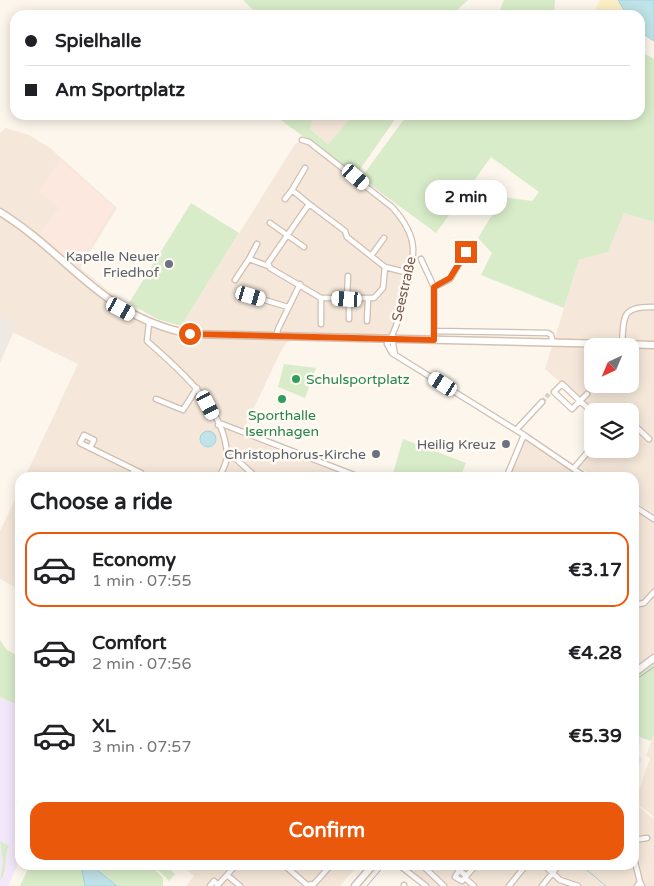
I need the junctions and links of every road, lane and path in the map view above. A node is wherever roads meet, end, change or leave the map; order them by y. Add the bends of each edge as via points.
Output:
1 (302, 140) dead end
2 (304, 168) dead end
3 (292, 190) junction
4 (286, 199) dead end
5 (309, 204) junction
6 (0, 212) edge
7 (270, 223) dead end
8 (286, 234) junction
9 (384, 238) dead end
10 (257, 244) dead end
11 (304, 247) dead end
12 (466, 252) dead end
13 (371, 256) junction
14 (249, 258) junction
15 (421, 259) dead end
16 (268, 266) junction
17 (385, 267) junction
18 (409, 273) junction
19 (348, 276) dead end
20 (235, 280) dead end
21 (300, 284) junction
22 (434, 287) junction
23 (251, 296) dead end
24 (321, 298) junction
25 (348, 299) junction
26 (368, 300) junction
27 (288, 307) junction
28 (654, 307) edge
29 (349, 319) dead end
30 (367, 321) dead end
31 (149, 323) junction
32 (321, 324) dead end
33 (434, 331) junction
34 (276, 337) junction
35 (392, 338) junction
36 (623, 338) edge
37 (434, 340) junction
38 (553, 343) junction
39 (584, 344) edge
40 (639, 345) edge
41 (654, 345) edge
42 (197, 388) junction
43 (587, 394) dead end
44 (156, 399) dead end
45 (580, 401) junction
46 (542, 402) tunnel mouth
47 (584, 405) edge
48 (218, 425) junction
49 (639, 429) edge
50 (516, 430) junction
51 (524, 435) junction
52 (649, 438) dead end
53 (90, 448) dead end
54 (584, 456) edge
55 (227, 458) junction
56 (574, 468) junction
57 (134, 470) joint
58 (348, 471) edge
59 (139, 472) edge
60 (221, 472) edge
61 (250, 472) edge
62 (509, 472) edge
63 (579, 472) edge
64 (639, 509) edge
65 (654, 519) edge
66 (654, 592) edge
67 (639, 604) edge
68 (654, 658) edge
69 (639, 669) edge
70 (647, 838) dead end
71 (639, 839) edge
72 (232, 870) edge
73 (290, 870) edge
74 (327, 870) edge
75 (369, 870) edge
76 (405, 870) edge
77 (427, 870) edge
78 (459, 870) joint
79 (471, 870) edge
80 (522, 870) edge
81 (550, 870) edge
82 (555, 870) edge
83 (637, 870) edge
84 (553, 873) junction
85 (227, 875) junction
86 (464, 878) junction
87 (218, 885) edge
88 (640, 885) edge
89 (210, 886) edge
90 (240, 886) edge
91 (355, 886) edge
92 (426, 886) edge
93 (444, 886) edge
94 (456, 886) edge
95 (474, 886) edge
96 (509, 886) edge
97 (542, 886) edge
98 (578, 886) edge

1 - 18 street, Seestraße via 356,177 401,217 413,249
2 - 3 street
3 - 4 street
3 - 5 street
5 - 8 street
5 - 13 street
6 - 31 main road via 95,290 121,309
7 - 8 street
8 - 11 street
8 - 16 street
9 - 13 street
10 - 14 street
12 - 22 street via 450,278
13 - 17 street
14 - 16 street
14 - 20 street
15 - 22 street
16 - 21 street
17 - 18 street
17 - 26 street via 383,288
18 - 35 street, Seestraße
19 - 25 street
21 - 24 street
21 - 27 street
22 - 33 street
23 - 27 street
24 - 25 street
24 - 32 street
25 - 26 street
25 - 29 street
26 - 30 street
27 - 34 street
28 - 36 street via 636,306 630,310 624,318
31 - 34 main road via 202,336
31 - 42 street via 147,341
33 - 37 street
33 - 38 street via 548,333
34 - 35 main road
35 - 37 main road
35 - 50 street via 395,355
37 - 38 main road
38 - 39 main road
40 - 41 main road
42 - 44 street via 183,410
42 - 48 street
43 - 45 street
45 - 45 street via 562,384 552,393 572,409
45 - 47 street
46 - 50 street
48 - 55 street
48 - 58 street
49 - 52 street
50 - 51 street
51 - 56 street
51 - 62 street
53 - 57 street
54 - 56 street
55 - 60 street
55 - 61 street via 235,458
56 - 63 street
57 - 59 street
64 - 65 street
66 - 67 street
68 - 69 main road
70 - 71 street
72 - 85 street
73 - 74 street via 307,885 314,884
75 - 91 main road
76 - 92 street
77 - 93 street
78 - 86 street
78 - 86 street via 455,877
79 - 86 street
80 - 96 street
81 - 84 street
82 - 84 street
83 - 88 street
84 - 97 street
84 - 98 street via 560,880
85 - 87 street
85 - 90 street
86 - 94 street
86 - 95 street
87 - 89 street via 214,881

